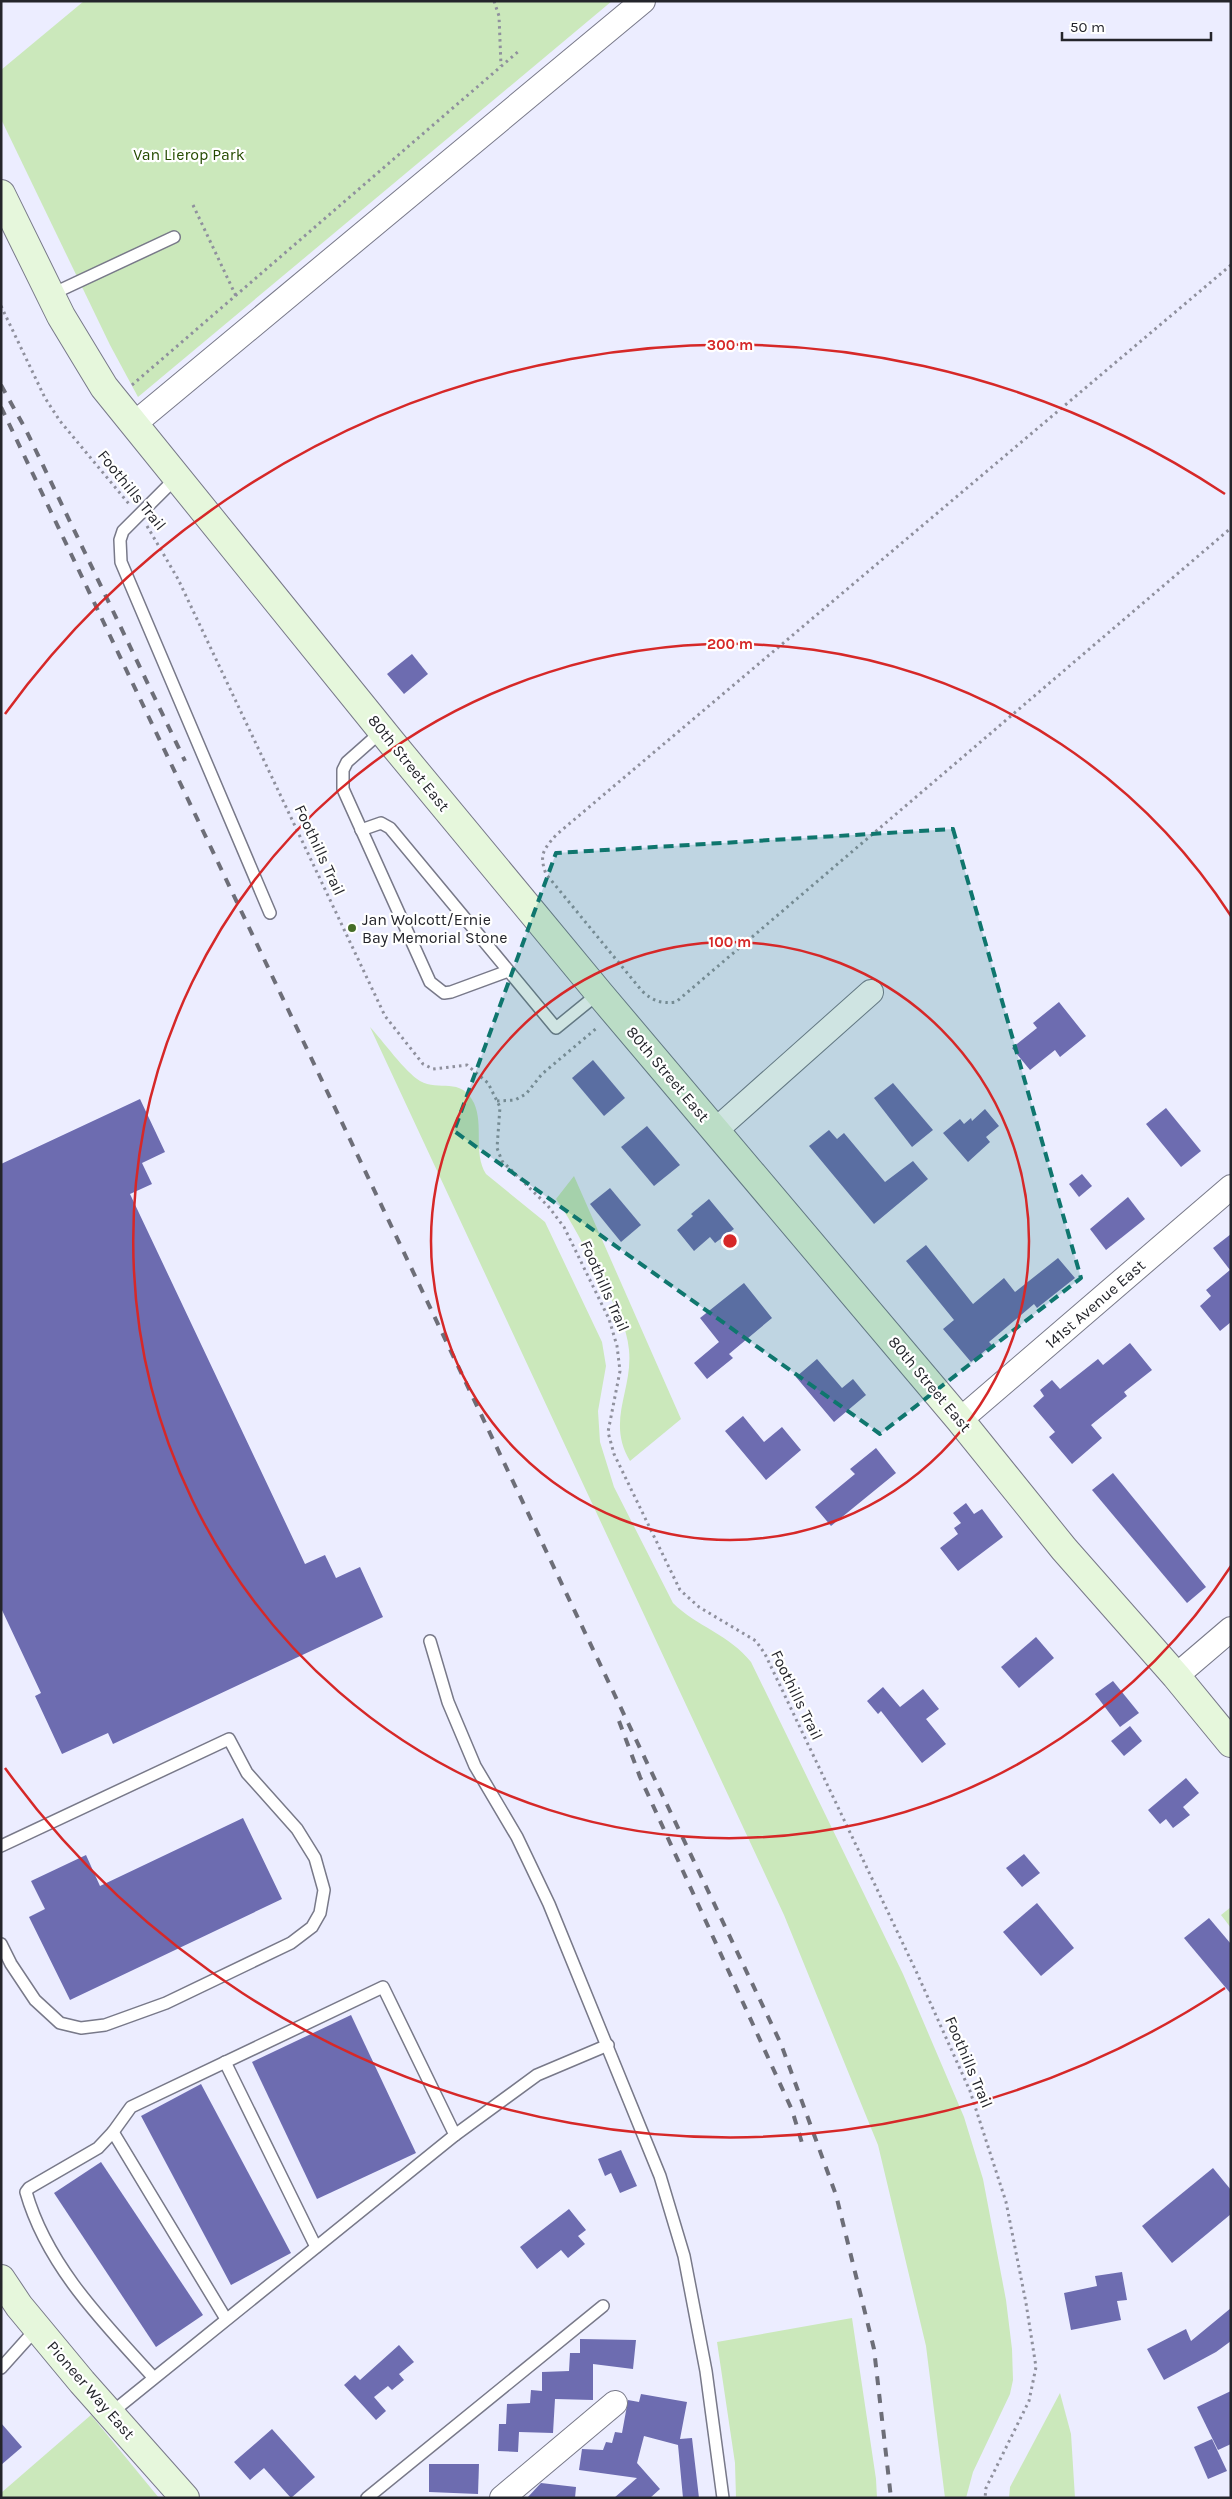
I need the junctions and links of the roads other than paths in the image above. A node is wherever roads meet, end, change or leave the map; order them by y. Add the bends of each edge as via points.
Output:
1 (643, 1) edge
2 (1, 194) edge
3 (174, 237) dead end
4 (50, 295) junction
5 (134, 424) junction
6 (177, 477) junction
7 (382, 731) junction
8 (361, 830) junction
9 (270, 913) dead end
10 (508, 971) junction
11 (871, 992) dead end
12 (599, 993) junction
13 (716, 1130) junction
14 (1231, 1187) edge
15 (960, 1420) junction
16 (1231, 1629) edge
17 (430, 1641) dead end
18 (1176, 1676) junction
19 (1231, 1743) edge
20 (1, 1846) edge
21 (1, 1944) edge
22 (608, 2045) junction
23 (224, 2062) junction
24 (113, 2132) junction
25 (455, 2135) junction
26 (316, 2247) junction
27 (1, 2279) edge
28 (603, 2306) dead end
29 (226, 2319) junction
30 (37, 2328) junction
31 (1, 2368) edge
32 (154, 2378) junction
33 (615, 2403) dead end
34 (111, 2413) junction
35 (185, 2498) edge
36 (367, 2498) edge
37 (502, 2498) edge
38 (723, 2498) edge

1 - 5 street
2 - 4 street, 80th Street East
3 - 4 lane
4 - 5 street, 80th Street East via 104,387 122,393
5 - 6 street, 80th Street East
6 - 7 street, 80th Street East
6 - 9 lane via 123,531 121,562
7 - 8 lane via 347,762 343,770 343,789
7 - 12 street, 80th Street East
8 - 10 lane via 381,823 390,828
8 - 10 lane via 430,982 436,988 444,993 451,992
10 - 12 lane via 556,1028
11 - 13 street
12 - 13 street, 80th Street East
13 - 15 street, 80th Street East
14 - 15 street, 141st Avenue East
15 - 18 street, 80th Street East via 1064,1549
16 - 18 street
17 - 22 lane via 448,1702 475,1766 517,1837 549,1904
18 - 19 street, 80th Street East
20 - 21 lane via 229,1739 247,1773 297,1828 315,1858 324,1890 320,1913 312,1927 291,1943 166,2003 105,2025 81,2028 60,2023 36,2000
22 - 25 lane via 537,2075
22 - 38 lane via 660,2176 684,2256 706,2371
23 - 24 lane via 131,2107
23 - 25 lane via 383,1987
23 - 26 lane
24 - 29 lane
24 - 32 lane via 98,2148 26,2192 32,2214 69,2279
25 - 26 lane
26 - 29 lane
27 - 30 street, Pioneer Way East
28 - 36 lane
29 - 32 lane
30 - 31 lane
30 - 34 street, Pioneer Way East
32 - 34 lane
33 - 37 street
34 - 35 street, Pioneer Way East

